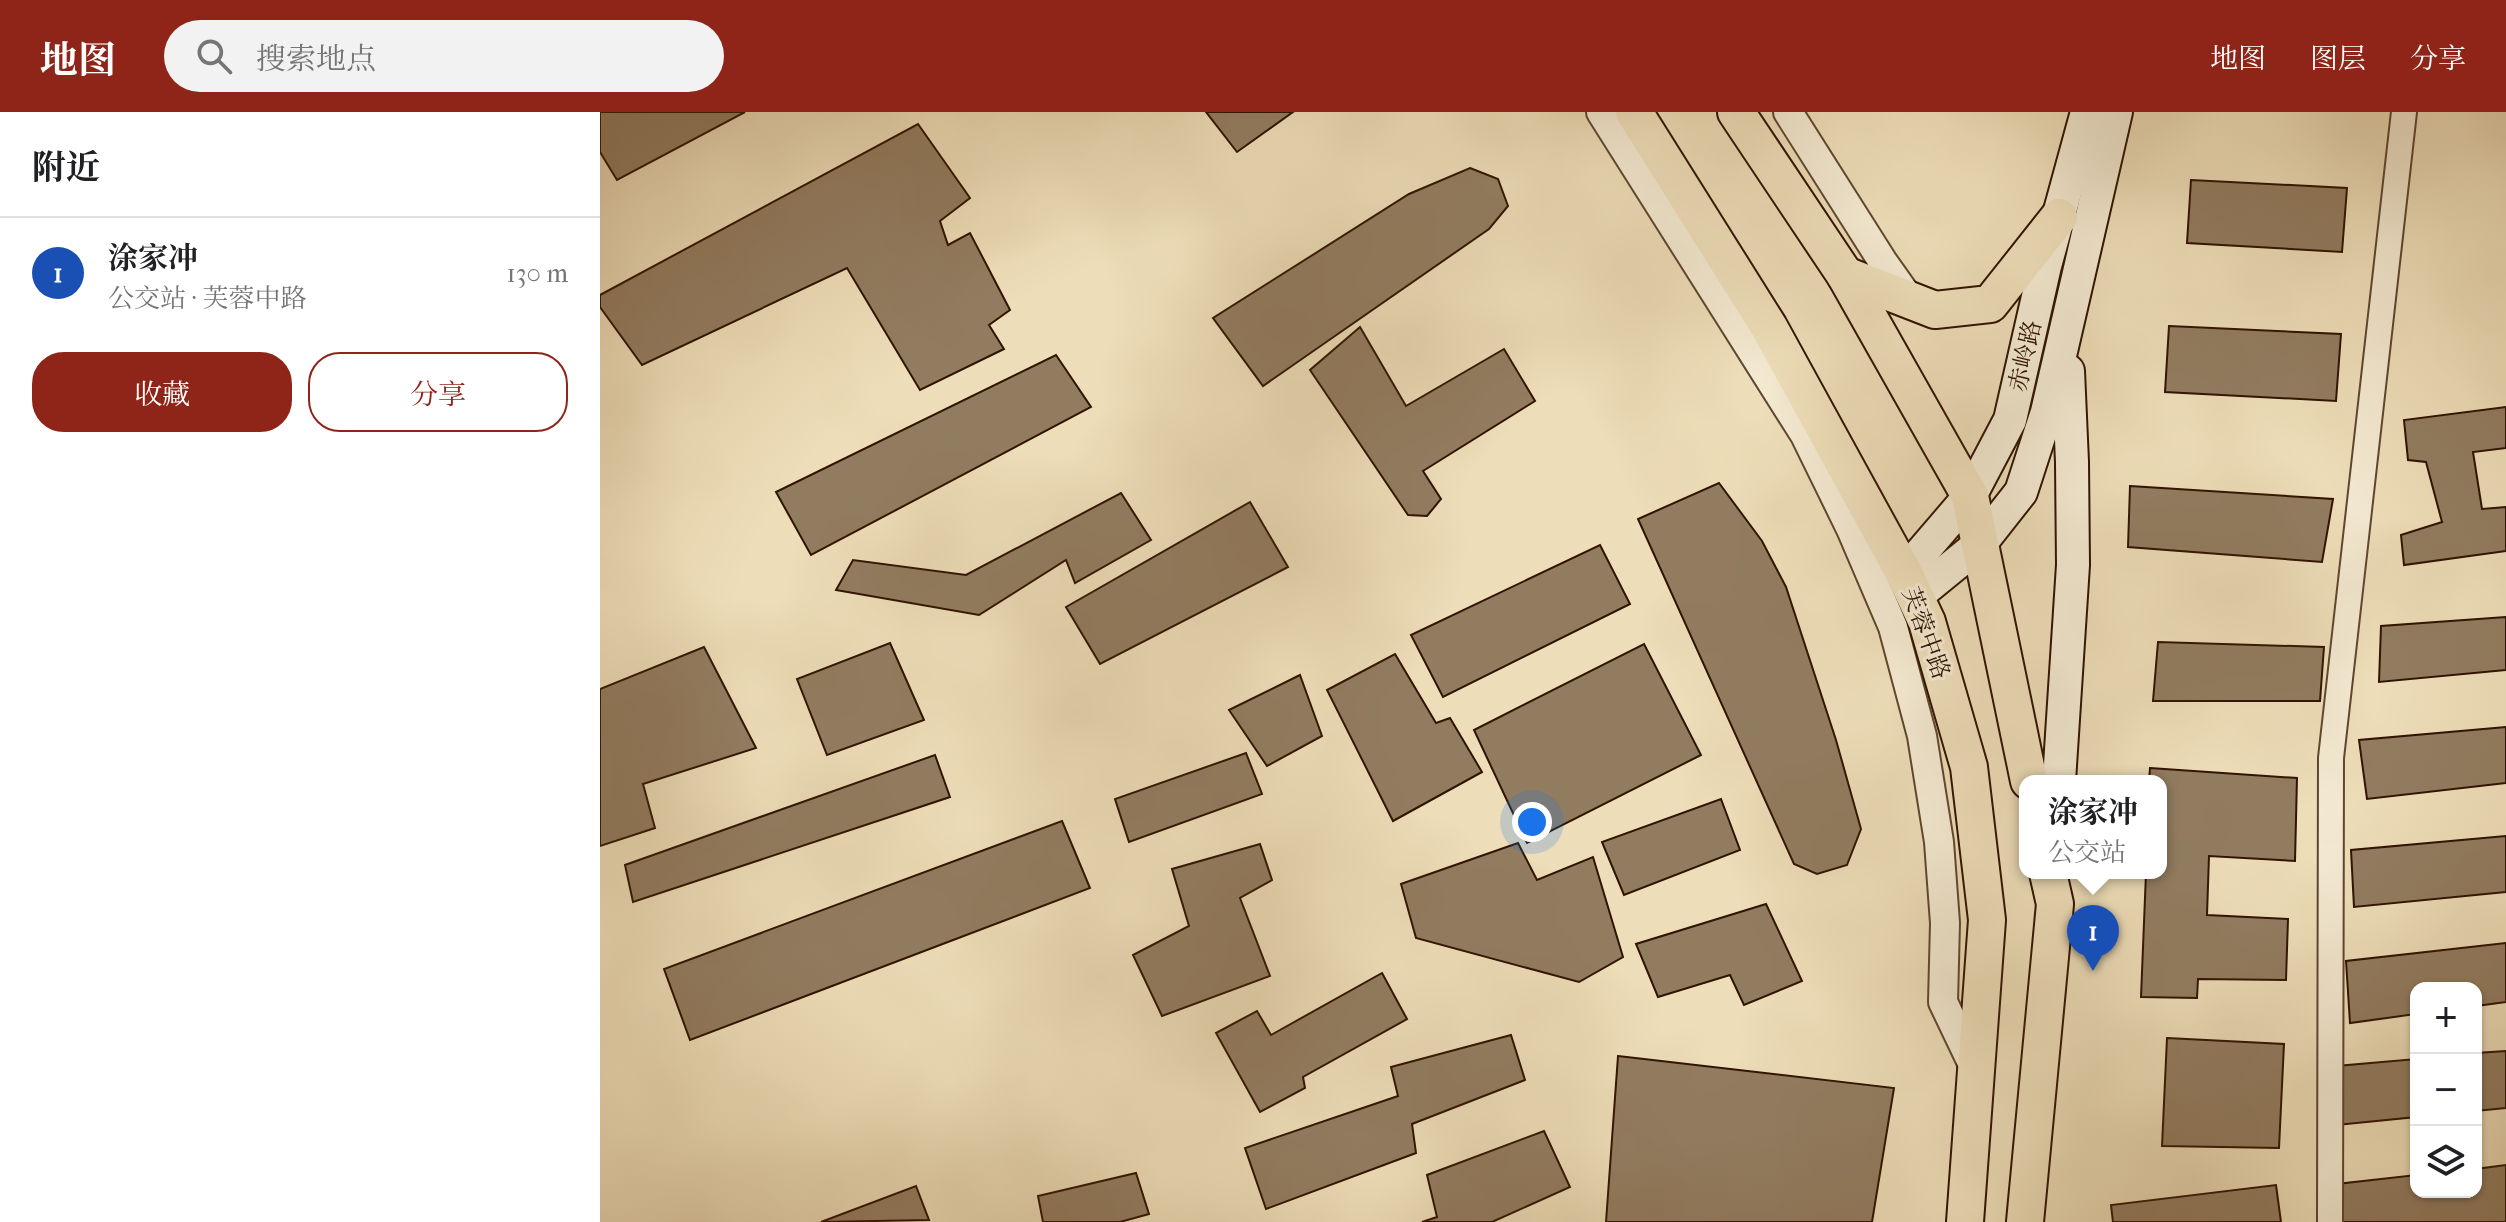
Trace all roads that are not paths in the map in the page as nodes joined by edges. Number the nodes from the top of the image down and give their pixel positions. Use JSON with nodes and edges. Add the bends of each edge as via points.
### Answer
{"nodes":[{"id":1,"x":1601,"y":112,"type":"edge"},
{"id":2,"x":1634,"y":112,"type":"edge"},
{"id":3,"x":1736,"y":112,"type":"edge"},
{"id":4,"x":1788,"y":112,"type":"edge"},
{"id":5,"x":2087,"y":112,"type":"edge"},
{"id":6,"x":2116,"y":112,"type":"edge"},
{"id":7,"x":2404,"y":112,"type":"edge"},
{"id":8,"x":2059,"y":217,"type":"junction"},
{"id":9,"x":1845,"y":275,"type":"junction"},
{"id":10,"x":1910,"y":300,"type":"junction"},
{"id":11,"x":2066,"y":328,"type":"junction"},
{"id":12,"x":1970,"y":496,"type":"junction"},
{"id":13,"x":1980,"y":544,"type":"junction"},
{"id":14,"x":1910,"y":585,"type":"junction"},
{"id":15,"x":2028,"y":775,"type":"edge"},
{"id":16,"x":2059,"y":775,"type":"edge"},
{"id":17,"x":2053,"y":883,"type":"edge"},
{"id":18,"x":1976,"y":1071,"type":"junction"},
{"id":19,"x":1965,"y":1222,"type":"edge"},
{"id":20,"x":2025,"y":1222,"type":"edge"},
{"id":21,"x":2330,"y":1222,"type":"edge"}],
"edges":[{"from":1,"to":18,"type":"street","via":[[1805,435],[1893,627],[1922,736],[1939,842],[1943,1002]]},
{"from":2,"to":14,"type":"main road","name":"芙蓉中路","via":[[1769,327]]},
{"from":3,"to":9,"type":"main road"},
{"from":4,"to":10,"type":"street"},
{"from":5,"to":8,"type":"main road","name":"赤岭路"},
{"from":6,"to":11,"type":"main road","name":"赤岭路"},
{"from":7,"to":21,"type":"street","via":[[2331,758]]},
{"from":8,"to":10,"type":"main road","via":[[1990,304],[1935,310]]},
{"from":8,"to":12,"type":"main road","name":"赤岭路","via":[[2010,420]]},
{"from":9,"to":10,"type":"main road"},
{"from":9,"to":12,"type":"main road"},
{"from":11,"to":13,"type":"main road","name":"赤岭路","via":[[2021,492]]},
{"from":11,"to":16,"type":"main road","name":"赤岭路","via":[[2073,565]]},
{"from":12,"to":13,"type":"main road"},
{"from":12,"to":14,"type":"main road","name":"赤岭路"},
{"from":13,"to":14,"type":"main road","name":"赤岭路"},
{"from":13,"to":15,"type":"main road"},
{"from":14,"to":18,"type":"main road","name":"芙蓉中路","via":[[1927,622],[1969,767],[1987,920]]},
{"from":17,"to":20,"type":"main road"},
{"from":18,"to":19,"type":"main road","name":"芙蓉中路"}]}
